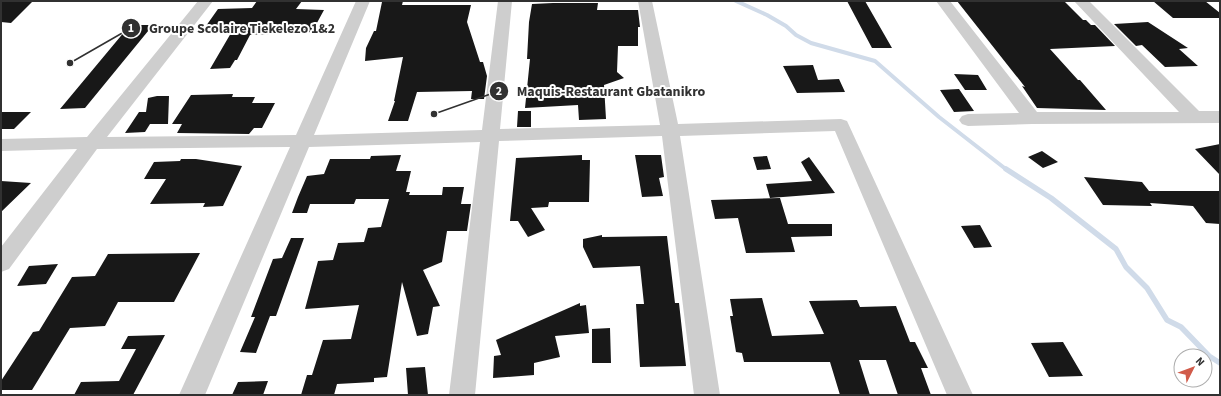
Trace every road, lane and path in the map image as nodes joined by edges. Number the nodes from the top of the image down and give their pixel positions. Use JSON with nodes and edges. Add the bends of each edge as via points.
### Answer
{"nodes":[{"id":1,"x":206,"y":1,"type":"edge"},
{"id":2,"x":363,"y":1,"type":"edge"},
{"id":3,"x":505,"y":1,"type":"edge"},
{"id":4,"x":646,"y":1,"type":"edge"},
{"id":5,"x":943,"y":1,"type":"edge"},
{"id":6,"x":1082,"y":1,"type":"edge"},
{"id":7,"x":1194,"y":117,"type":"junction"},
{"id":8,"x":1220,"y":117,"type":"edge"},
{"id":9,"x":1032,"y":118,"type":"junction"},
{"id":10,"x":968,"y":120,"type":"dead end"},
{"id":11,"x":670,"y":130,"type":"junction"},
{"id":12,"x":492,"y":134,"type":"junction"},
{"id":13,"x":303,"y":141,"type":"junction"},
{"id":14,"x":92,"y":142,"type":"junction"},
{"id":15,"x":1,"y":145,"type":"edge"},
{"id":16,"x":1,"y":263,"type":"edge"},
{"id":17,"x":192,"y":395,"type":"edge"},
{"id":18,"x":462,"y":395,"type":"edge"},
{"id":19,"x":707,"y":395,"type":"edge"},
{"id":20,"x":960,"y":395,"type":"edge"}],
"edges":[{"from":1,"to":14,"type":"street"},
{"from":2,"to":13,"type":"street"},
{"from":3,"to":12,"type":"street"},
{"from":4,"to":11,"type":"street"},
{"from":5,"to":9,"type":"street"},
{"from":6,"to":7,"type":"street"},
{"from":7,"to":8,"type":"street"},
{"from":7,"to":9,"type":"street"},
{"from":9,"to":10,"type":"street"},
{"from":11,"to":12,"type":"street"},
{"from":11,"to":19,"type":"street"},
{"from":11,"to":20,"type":"street","via":[[841,124]]},
{"from":12,"to":13,"type":"street"},
{"from":12,"to":18,"type":"street"},
{"from":13,"to":14,"type":"street"},
{"from":13,"to":17,"type":"street"},
{"from":14,"to":15,"type":"street"},
{"from":14,"to":16,"type":"street"}]}
